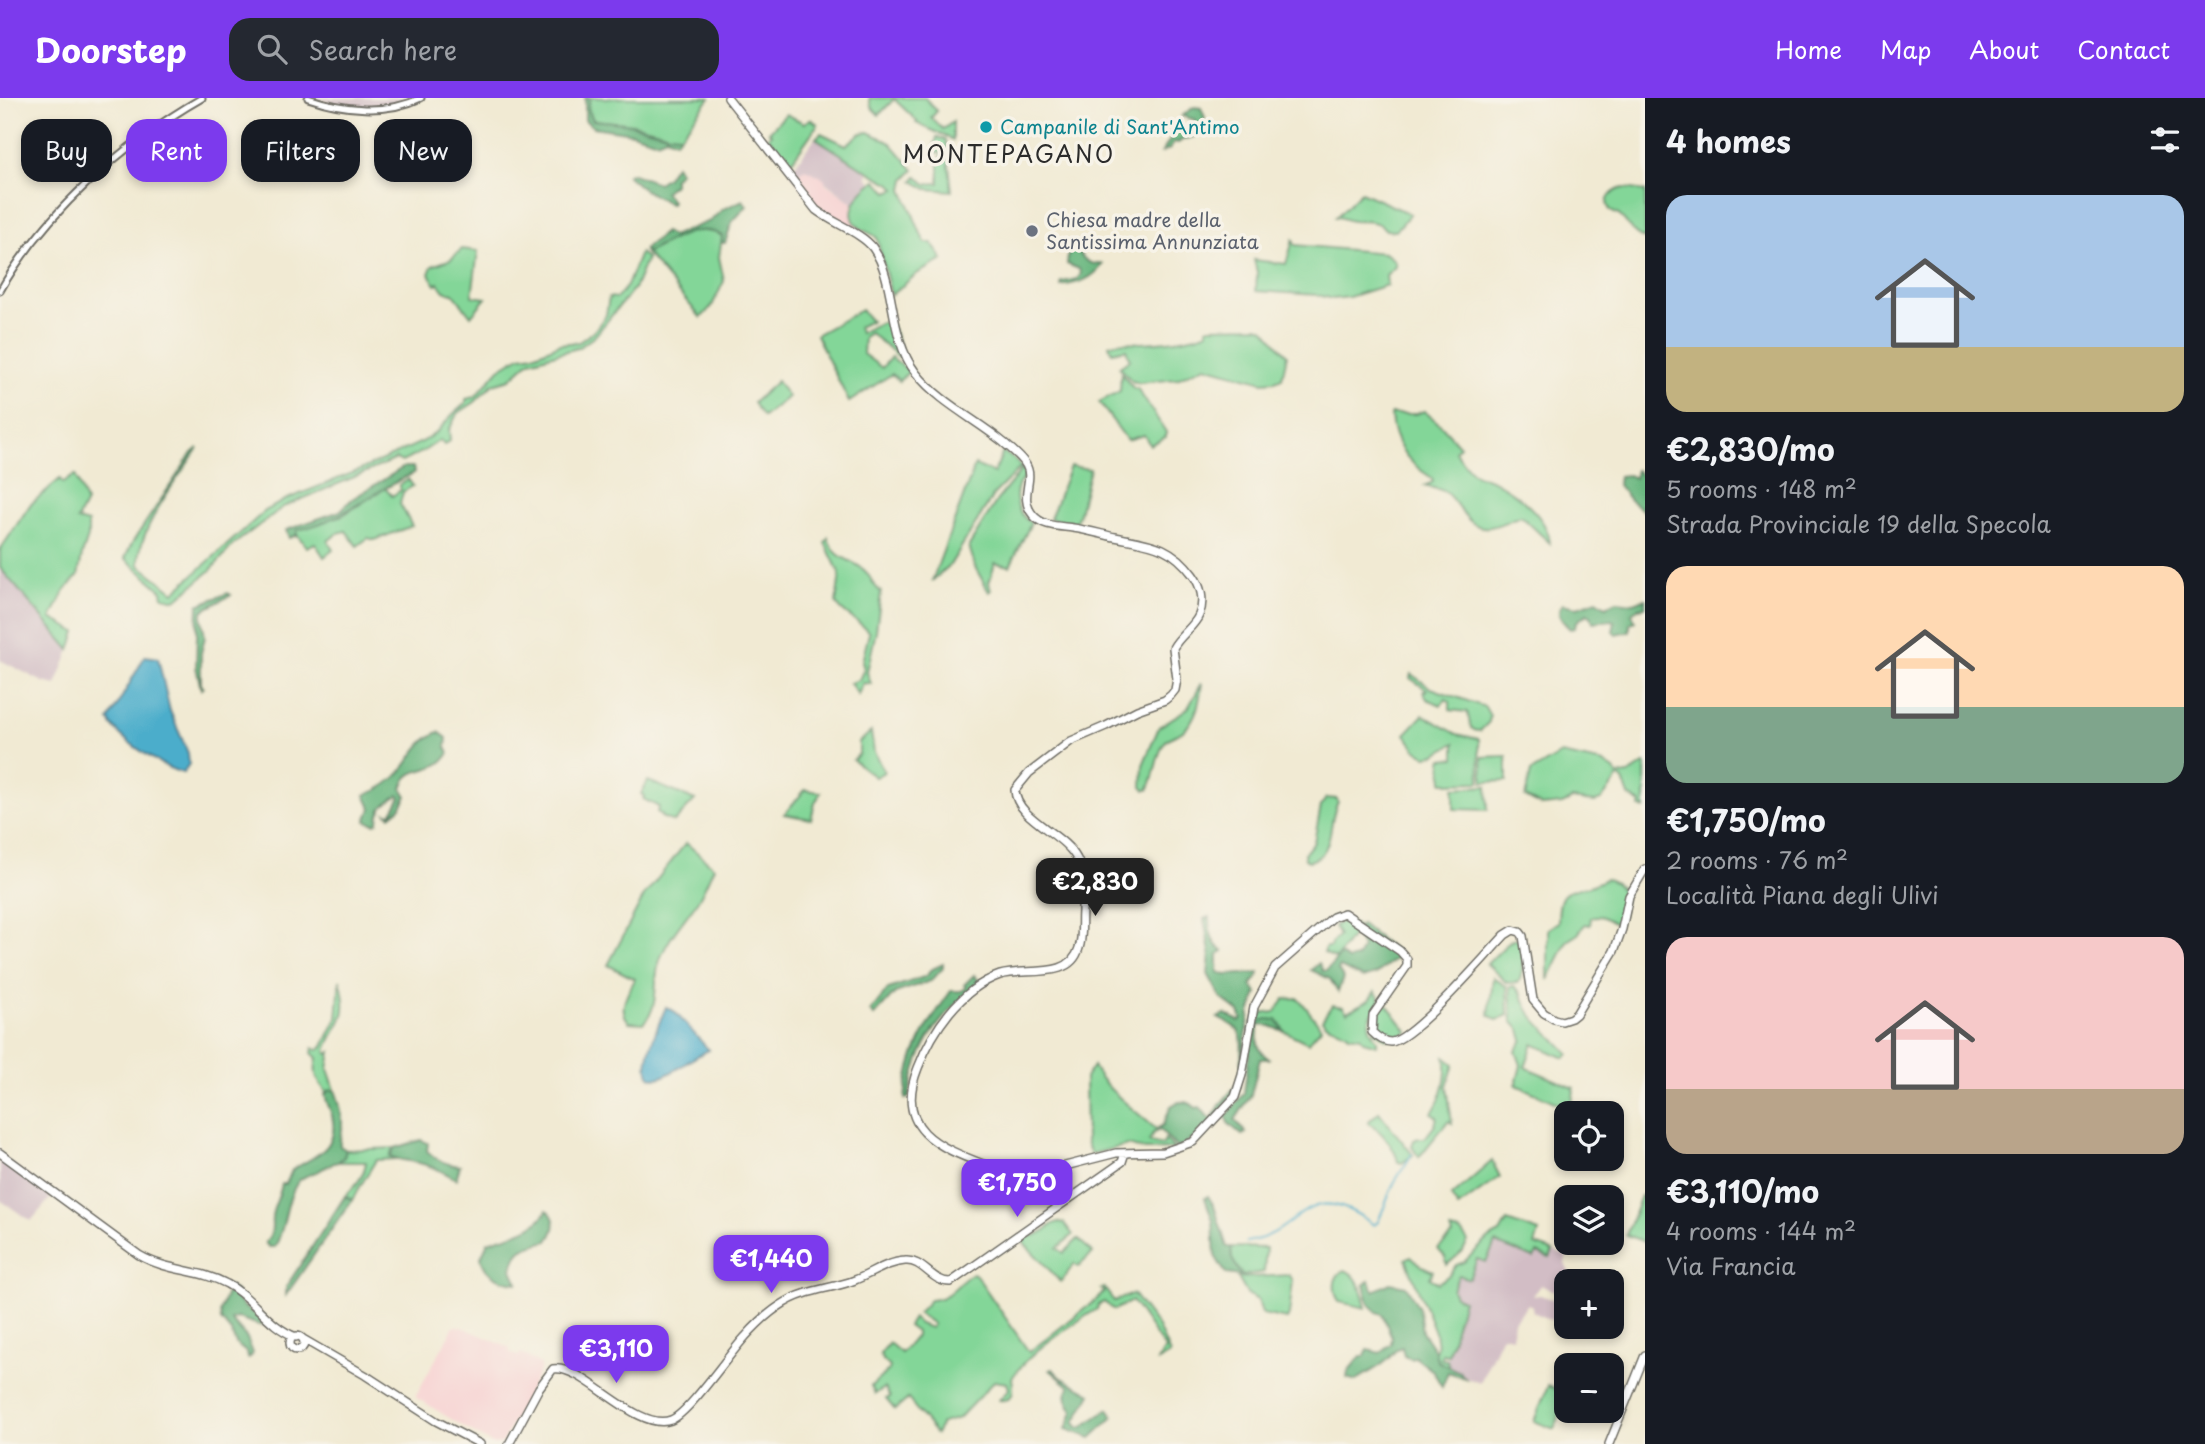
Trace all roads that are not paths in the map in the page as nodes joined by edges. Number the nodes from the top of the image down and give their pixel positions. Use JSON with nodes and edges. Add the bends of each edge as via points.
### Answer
{"nodes":[{"id":1,"x":202,"y":98,"type":"edge"},
{"id":2,"x":308,"y":98,"type":"edge"},
{"id":3,"x":421,"y":98,"type":"edge"},
{"id":4,"x":728,"y":98,"type":"edge"},
{"id":5,"x":0,"y":291,"type":"edge"},
{"id":6,"x":1645,"y":869,"type":"edge"},
{"id":7,"x":0,"y":1153,"type":"edge"},
{"id":8,"x":1125,"y":1153,"type":"junction"},
{"id":9,"x":1645,"y":1355,"type":"edge"},
{"id":10,"x":511,"y":1443,"type":"edge"},
{"id":11,"x":480,"y":1444,"type":"edge"},
{"id":12,"x":1609,"y":1444,"type":"edge"}],
"edges":[{"from":1,"to":5,"type":"street","via":[[100,172],[56,216]]},
{"from":2,"to":3,"type":"street","via":[[327,105],[368,108]]},
{"from":4,"to":8,"type":"main road","via":[[816,209],[875,251],[910,363],[932,388],[1024,462],[1029,473],[1026,501],[1034,515],[1043,523],[1157,545],[1179,560],[1197,581],[1203,598],[1199,614],[1173,648],[1175,690],[1165,700],[1071,741],[1016,790],[1029,815],[1070,849],[1080,865],[1081,941],[1076,956],[1059,969],[1001,975],[963,999],[928,1042],[911,1099],[917,1126],[927,1136],[1008,1174],[1030,1175]]},
{"from":6,"to":8,"type":"main road","via":[[1629,896],[1612,953],[1576,1014],[1562,1021],[1537,1006],[1530,992],[1523,936],[1515,930],[1404,1037],[1390,1042],[1377,1037],[1372,1031],[1373,1015],[1407,966],[1407,959],[1350,915],[1338,914],[1283,960],[1261,991],[1239,1088],[1212,1124],[1193,1142],[1175,1150]]},
{"from":7,"to":11,"type":"main road","via":[[139,1255],[164,1267],[227,1283],[296,1340]]},
{"from":8,"to":10,"type":"main road","via":[[1122,1162],[958,1279],[942,1282],[907,1260],[783,1303],[746,1336],[685,1410],[671,1420],[656,1421],[562,1368],[553,1370],[538,1388]]},
{"from":9,"to":12,"type":"main road"}]}
